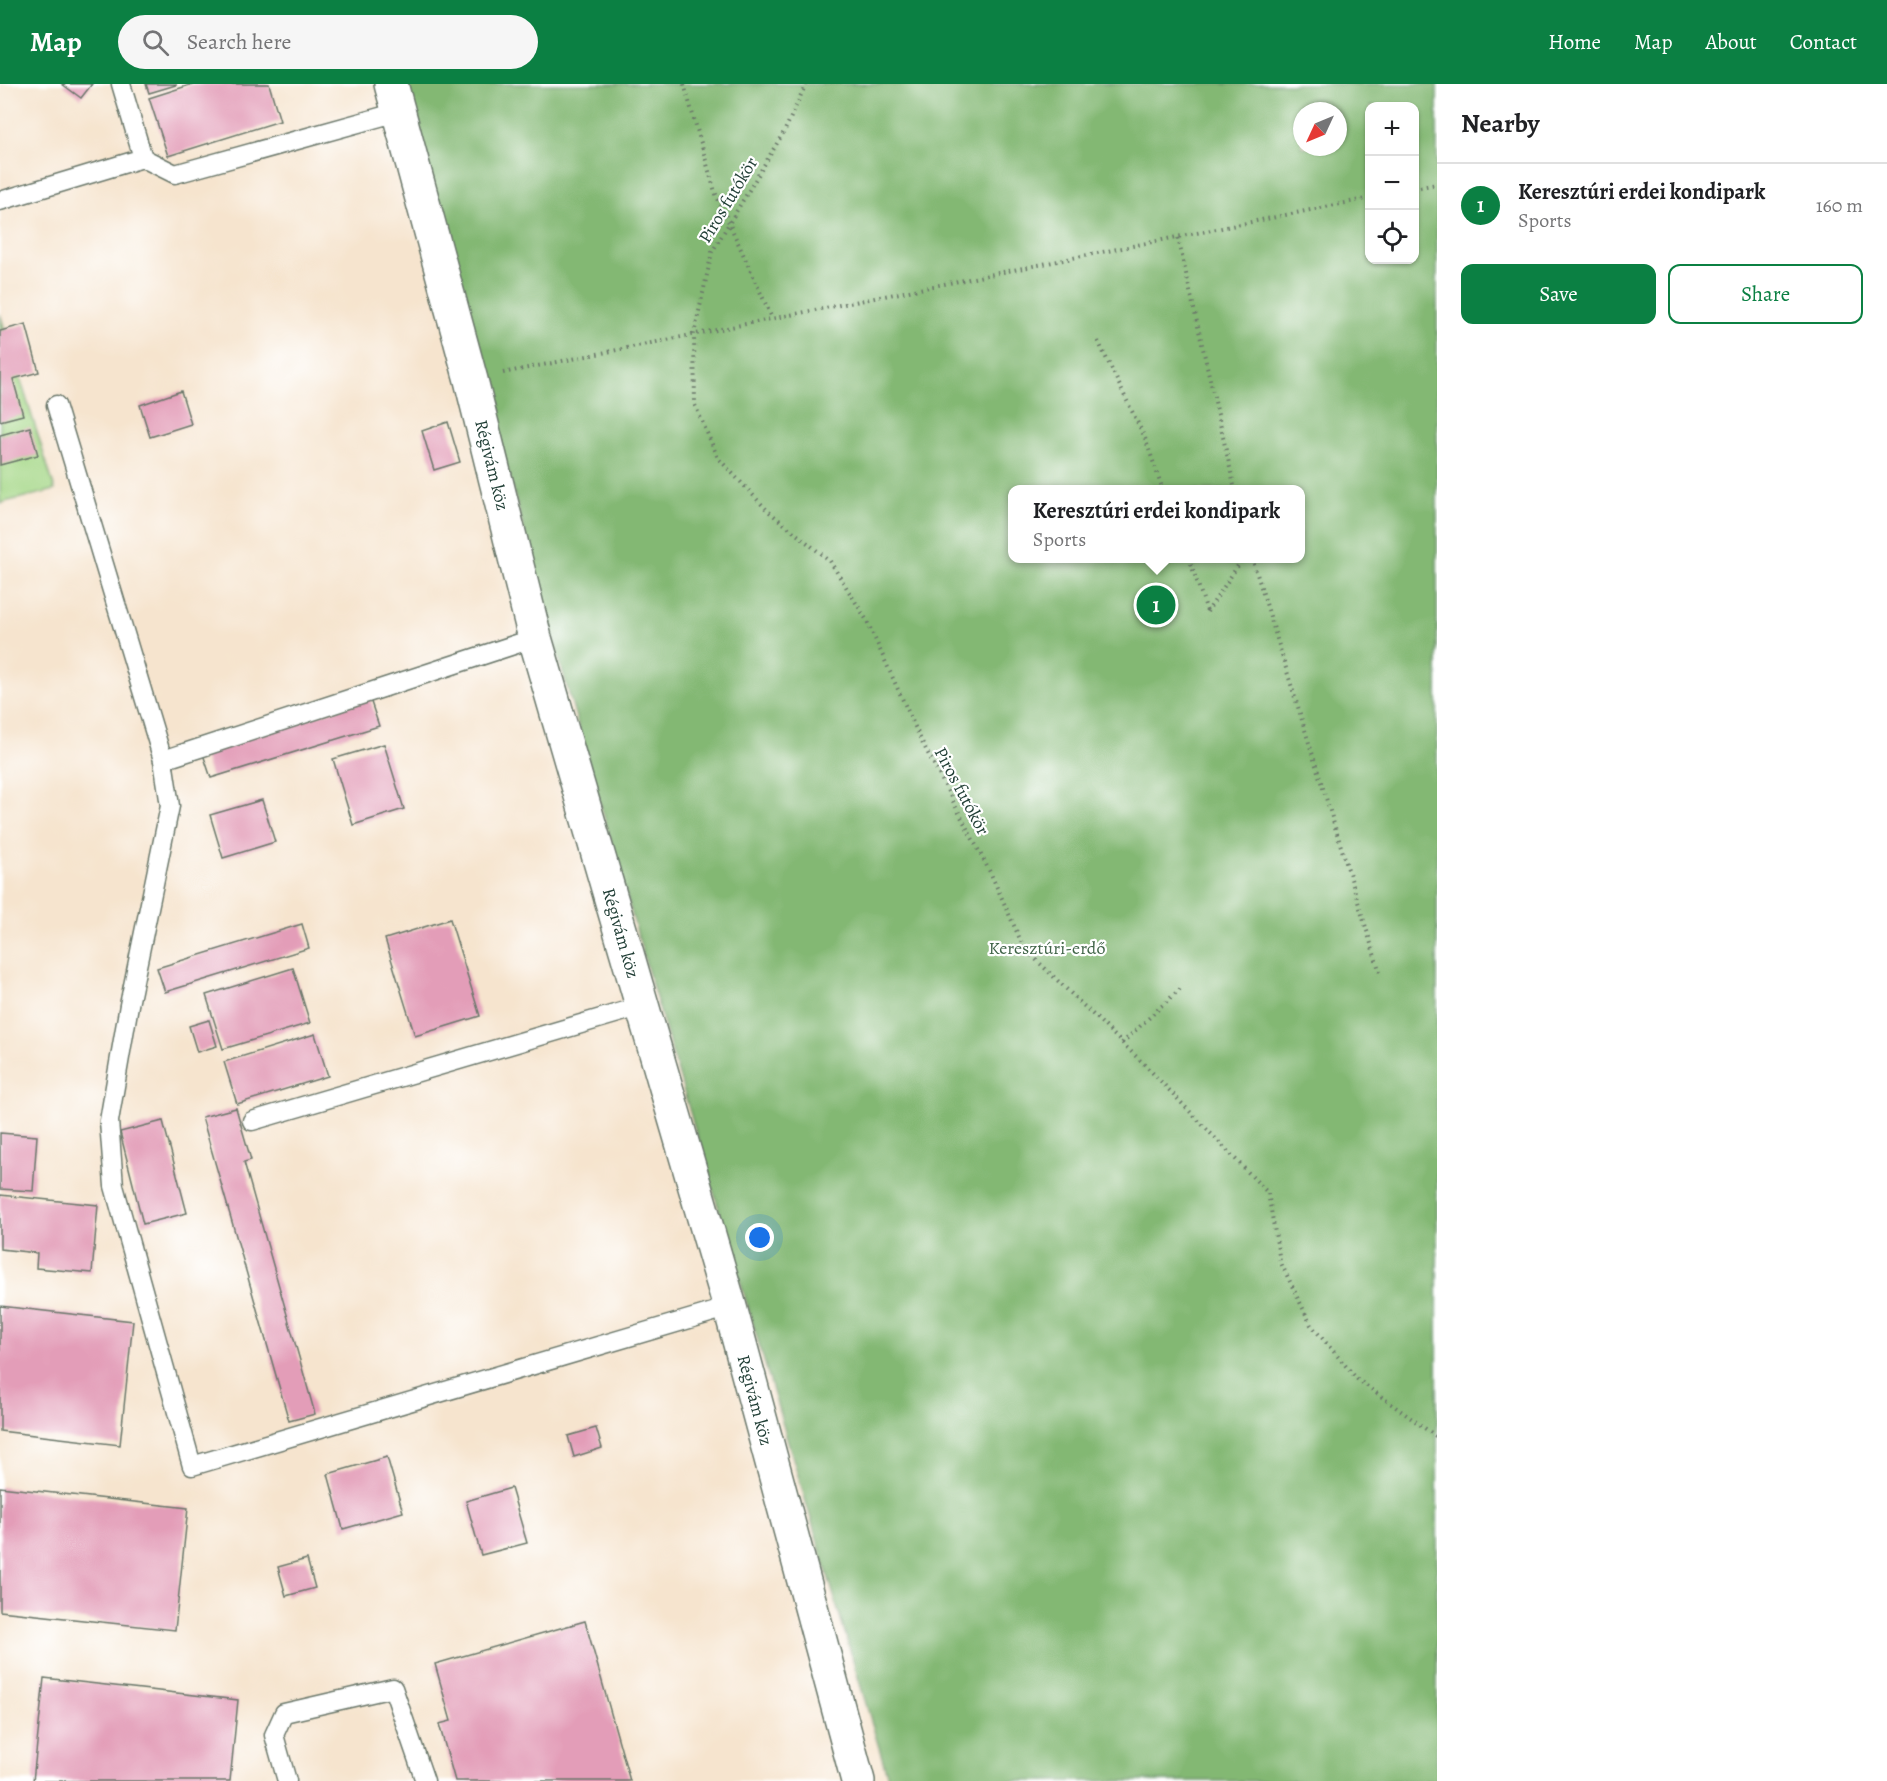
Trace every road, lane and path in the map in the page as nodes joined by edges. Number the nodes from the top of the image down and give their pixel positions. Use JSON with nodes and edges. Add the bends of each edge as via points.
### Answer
{"nodes":[{"id":1,"x":121,"y":84,"type":"edge"},
{"id":2,"x":684,"y":84,"type":"edge"},
{"id":3,"x":806,"y":84,"type":"edge"},
{"id":4,"x":394,"y":98,"type":"edge"},
{"id":5,"x":143,"y":158,"type":"junction"},
{"id":6,"x":1437,"y":184,"type":"edge"},
{"id":7,"x":1419,"y":187,"type":"edge"},
{"id":8,"x":1365,"y":199,"type":"edge"},
{"id":9,"x":0,"y":201,"type":"edge"},
{"id":10,"x":729,"y":222,"type":"junction"},
{"id":11,"x":1178,"y":238,"type":"junction"},
{"id":12,"x":771,"y":318,"type":"junction"},
{"id":13,"x":694,"y":334,"type":"junction"},
{"id":14,"x":1098,"y":341,"type":"dead end"},
{"id":15,"x":471,"y":380,"type":"junction"},
{"id":16,"x":56,"y":405,"type":"dead end"},
{"id":17,"x":1162,"y":485,"type":"edge"},
{"id":18,"x":1234,"y":485,"type":"edge"},
{"id":19,"x":1192,"y":563,"type":"edge"},
{"id":20,"x":1240,"y":563,"type":"edge"},
{"id":21,"x":1254,"y":563,"type":"edge"},
{"id":22,"x":535,"y":638,"type":"junction"},
{"id":23,"x":163,"y":760,"type":"junction"},
{"id":24,"x":1380,"y":973,"type":"dead end"},
{"id":25,"x":1180,"y":989,"type":"dead end"},
{"id":26,"x":642,"y":1006,"type":"junction"},
{"id":27,"x":1122,"y":1043,"type":"junction"},
{"id":28,"x":252,"y":1121,"type":"dead end"},
{"id":29,"x":730,"y":1307,"type":"junction"},
{"id":30,"x":1437,"y":1437,"type":"edge"},
{"id":31,"x":287,"y":1781,"type":"edge"},
{"id":32,"x":425,"y":1781,"type":"edge"},
{"id":33,"x":858,"y":1781,"type":"edge"}],
"edges":[{"from":1,"to":5,"type":"lane"},
{"from":2,"to":10,"type":"path","via":[[716,192]]},
{"from":3,"to":10,"type":"path","name":"Piros futókör","via":[[785,130]]},
{"from":4,"to":5,"type":"lane","via":[[175,174]]},
{"from":4,"to":15,"type":"street","name":"Régivám köz"},
{"from":5,"to":9,"type":"lane"},
{"from":6,"to":7,"type":"path"},
{"from":8,"to":11,"type":"path"},
{"from":10,"to":12,"type":"path"},
{"from":10,"to":13,"type":"path","name":"Piros futókör","via":[[712,252]]},
{"from":11,"to":12,"type":"path"},
{"from":11,"to":18,"type":"path"},
{"from":12,"to":13,"type":"path"},
{"from":13,"to":15,"type":"path"},
{"from":13,"to":27,"type":"path","name":"Piros futókör","via":[[695,405],[718,458],[768,511],[830,561],[866,619],[1024,948]]},
{"from":14,"to":17,"type":"path","via":[[1145,438]]},
{"from":15,"to":22,"type":"street","name":"Régivám köz"},
{"from":16,"to":23,"type":"lane"},
{"from":19,"to":20,"type":"path","via":[[1207,612]]},
{"from":21,"to":24,"type":"path"},
{"from":22,"to":23,"type":"lane"},
{"from":22,"to":26,"type":"street","name":"Régivám köz"},
{"from":23,"to":29,"type":"lane","via":[[170,806],[109,1121],[114,1186],[192,1466]]},
{"from":25,"to":27,"type":"path"},
{"from":26,"to":28,"type":"lane"},
{"from":26,"to":29,"type":"street","name":"Régivám köz"},
{"from":27,"to":30,"type":"path","name":"Piros futókör","via":[[1268,1193],[1280,1261],[1311,1325],[1357,1378]]},
{"from":29,"to":33,"type":"street","name":"Régivám köz"},
{"from":31,"to":32,"type":"lane","via":[[274,1735],[284,1713],[393,1688]]}]}
